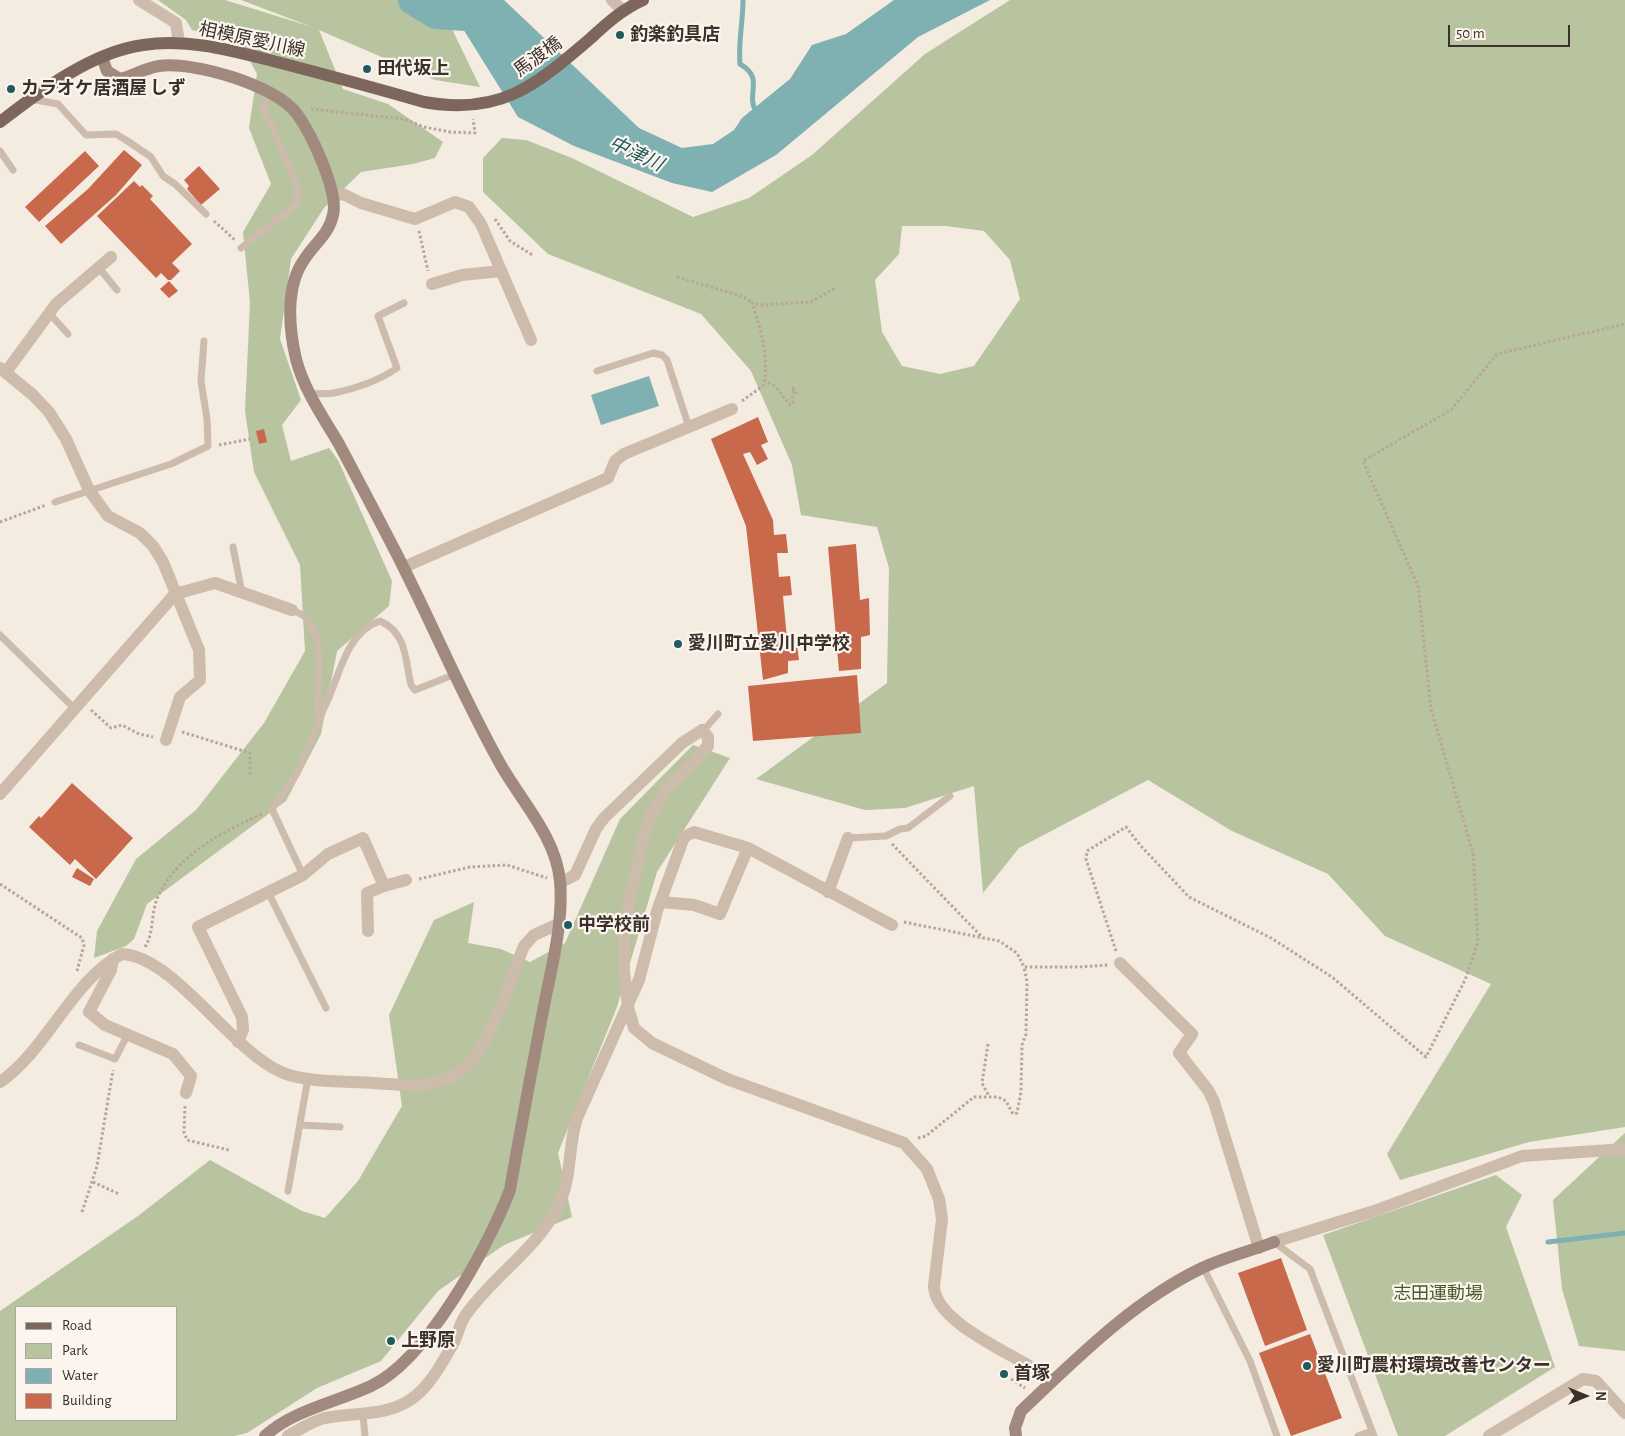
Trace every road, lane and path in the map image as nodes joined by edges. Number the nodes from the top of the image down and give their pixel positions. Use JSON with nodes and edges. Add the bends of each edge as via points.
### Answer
{"nodes":[{"id":1,"x":139,"y":0,"type":"edge"},
{"id":2,"x":612,"y":0,"type":"edge"},
{"id":3,"x":643,"y":0,"type":"edge"},
{"id":4,"x":623,"y":11,"type":"junction"},
{"id":5,"x":179,"y":43,"type":"junction"},
{"id":6,"x":102,"y":57,"type":"junction"},
{"id":7,"x":269,"y":92,"type":"junction"},
{"id":8,"x":30,"y":99,"type":"junction"},
{"id":9,"x":477,"y":105,"type":"junction"},
{"id":10,"x":296,"y":113,"type":"junction"},
{"id":11,"x":0,"y":122,"type":"edge"},
{"id":12,"x":0,"y":151,"type":"edge"},
{"id":13,"x":13,"y":170,"type":"dead end"},
{"id":14,"x":334,"y":196,"type":"junction"},
{"id":15,"x":206,"y":214,"type":"joint"},
{"id":16,"x":490,"y":214,"type":"dead end"},
{"id":17,"x":419,"y":232,"type":"dead end"},
{"id":18,"x":241,"y":248,"type":"joint"},
{"id":19,"x":534,"y":256,"type":"dead end"},
{"id":20,"x":111,"y":257,"type":"dead end"},
{"id":21,"x":98,"y":268,"type":"junction"},
{"id":22,"x":500,"y":271,"type":"junction"},
{"id":23,"x":677,"y":277,"type":"dead end"},
{"id":24,"x":432,"y":284,"type":"joint"},
{"id":25,"x":837,"y":287,"type":"dead end"},
{"id":26,"x":117,"y":290,"type":"dead end"},
{"id":27,"x":752,"y":303,"type":"junction"},
{"id":28,"x":404,"y":304,"type":"dead end"},
{"id":29,"x":49,"y":313,"type":"junction"},
{"id":30,"x":1625,"y":324,"type":"edge"},
{"id":31,"x":68,"y":334,"type":"dead end"},
{"id":32,"x":530,"y":340,"type":"dead end"},
{"id":33,"x":204,"y":341,"type":"dead end"},
{"id":34,"x":3,"y":370,"type":"edge"},
{"id":35,"x":597,"y":371,"type":"dead end"},
{"id":36,"x":764,"y":380,"type":"junction"},
{"id":37,"x":797,"y":394,"type":"dead end"},
{"id":38,"x":311,"y":395,"type":"junction"},
{"id":39,"x":732,"y":409,"type":"joint"},
{"id":40,"x":689,"y":428,"type":"junction"},
{"id":41,"x":250,"y":439,"type":"dead end"},
{"id":42,"x":208,"y":446,"type":"junction"},
{"id":43,"x":89,"y":490,"type":"junction"},
{"id":44,"x":55,"y":502,"type":"joint"},
{"id":45,"x":0,"y":522,"type":"edge"},
{"id":46,"x":233,"y":547,"type":"dead end"},
{"id":47,"x":404,"y":567,"type":"junction"},
{"id":48,"x":242,"y":593,"type":"junction"},
{"id":49,"x":175,"y":594,"type":"junction"},
{"id":50,"x":292,"y":610,"type":"joint"},
{"id":51,"x":0,"y":635,"type":"edge"},
{"id":52,"x":453,"y":675,"type":"junction"},
{"id":53,"x":78,"y":705,"type":"junction"},
{"id":54,"x":718,"y":714,"type":"dead end"},
{"id":55,"x":318,"y":718,"type":"junction"},
{"id":56,"x":703,"y":731,"type":"junction"},
{"id":57,"x":168,"y":734,"type":"junction"},
{"id":58,"x":250,"y":776,"type":"dead end"},
{"id":59,"x":0,"y":794,"type":"edge"},
{"id":60,"x":950,"y":796,"type":"dead end"},
{"id":61,"x":272,"y":809,"type":"junction"},
{"id":62,"x":886,"y":836,"type":"junction"},
{"id":63,"x":848,"y":838,"type":"joint"},
{"id":64,"x":748,"y":848,"type":"junction"},
{"id":65,"x":302,"y":876,"type":"junction"},
{"id":66,"x":406,"y":880,"type":"joint"},
{"id":67,"x":560,"y":883,"type":"junction"},
{"id":68,"x":0,"y":884,"type":"edge"},
{"id":69,"x":384,"y":886,"type":"junction"},
{"id":70,"x":268,"y":892,"type":"junction"},
{"id":71,"x":828,"y":892,"type":"junction"},
{"id":72,"x":661,"y":902,"type":"junction"},
{"id":73,"x":558,"y":924,"type":"junction"},
{"id":74,"x":892,"y":925,"type":"joint"},
{"id":75,"x":368,"y":931,"type":"dead end"},
{"id":76,"x":149,"y":940,"type":"dead end"},
{"id":77,"x":985,"y":940,"type":"junction"},
{"id":78,"x":113,"y":959,"type":"junction"},
{"id":79,"x":1120,"y":963,"type":"junction"},
{"id":80,"x":1024,"y":967,"type":"junction"},
{"id":81,"x":77,"y":972,"type":"dead end"},
{"id":82,"x":326,"y":1008,"type":"dead end"},
{"id":83,"x":628,"y":1008,"type":"junction"},
{"id":84,"x":128,"y":1034,"type":"junction"},
{"id":85,"x":238,"y":1042,"type":"junction"},
{"id":86,"x":988,"y":1044,"type":"dead end"},
{"id":87,"x":79,"y":1045,"type":"dead end"},
{"id":88,"x":115,"y":1059,"type":"junction"},
{"id":89,"x":308,"y":1078,"type":"junction"},
{"id":90,"x":0,"y":1082,"type":"edge"},
{"id":91,"x":186,"y":1092,"type":"joint"},
{"id":92,"x":990,"y":1096,"type":"junction"},
{"id":93,"x":300,"y":1125,"type":"junction"},
{"id":94,"x":340,"y":1127,"type":"dead end"},
{"id":95,"x":904,"y":1143,"type":"junction"},
{"id":96,"x":1625,"y":1149,"type":"edge"},
{"id":97,"x":229,"y":1150,"type":"dead end"},
{"id":98,"x":92,"y":1182,"type":"junction"},
{"id":99,"x":288,"y":1191,"type":"dead end"},
{"id":100,"x":119,"y":1194,"type":"dead end"},
{"id":101,"x":82,"y":1212,"type":"dead end"},
{"id":102,"x":1274,"y":1242,"type":"junction"},
{"id":103,"x":1259,"y":1248,"type":"junction"},
{"id":104,"x":1203,"y":1267,"type":"junction"},
{"id":105,"x":1052,"y":1381,"type":"junction"},
{"id":106,"x":1625,"y":1413,"type":"edge"},
{"id":107,"x":363,"y":1415,"type":"junction"},
{"id":108,"x":1373,"y":1434,"type":"edge"},
{"id":109,"x":265,"y":1436,"type":"edge"},
{"id":110,"x":288,"y":1436,"type":"edge"},
{"id":111,"x":365,"y":1436,"type":"edge"},
{"id":112,"x":1016,"y":1436,"type":"edge"},
{"id":113,"x":1277,"y":1436,"type":"edge"},
{"id":114,"x":1358,"y":1436,"type":"edge"},
{"id":115,"x":1490,"y":1436,"type":"edge"}],
"edges":[{"from":1,"to":5,"type":"street","via":[[176,23]]},
{"from":2,"to":4,"type":"street"},
{"from":3,"to":4,"type":"main road"},
{"from":4,"to":9,"type":"main road","name":"馬渡橋","via":[[540,80],[514,95]]},
{"from":5,"to":6,"type":"main road","name":"相模原愛川線","via":[[142,45]]},
{"from":5,"to":9,"type":"main road","name":"相模原愛川線","via":[[227,50],[424,102]]},
{"from":6,"to":7,"type":"street","via":[[107,71],[120,79],[155,66],[175,66],[208,71]]},
{"from":6,"to":8,"type":"main road","name":"相模原愛川線"},
{"from":7,"to":10,"type":"street"},
{"from":7,"to":18,"type":"lane","via":[[263,108],[264,117],[271,124],[299,196],[296,205]]},
{"from":8,"to":11,"type":"main road","name":"相模原愛川線"},
{"from":8,"to":15,"type":"lane","via":[[58,104],[86,135],[116,134],[129,142],[151,157],[162,176]]},
{"from":9,"to":10,"type":"path","via":[[475,133],[424,127],[404,119],[303,109]]},
{"from":10,"to":14,"type":"street"},
{"from":12,"to":13,"type":"lane"},
{"from":14,"to":22,"type":"street","via":[[343,194],[360,204],[415,219],[455,202],[469,207],[481,224]]},
{"from":14,"to":38,"type":"street","via":[[334,213],[329,226],[301,263],[293,289],[292,338],[301,375]]},
{"from":15,"to":18,"type":"path"},
{"from":16,"to":19,"type":"path","via":[[510,241]]},
{"from":17,"to":24,"type":"path"},
{"from":20,"to":21,"type":"street"},
{"from":21,"to":26,"type":"lane"},
{"from":21,"to":29,"type":"street"},
{"from":22,"to":24,"type":"street","via":[[462,275]]},
{"from":22,"to":32,"type":"street"},
{"from":23,"to":27,"type":"path"},
{"from":25,"to":27,"type":"path","via":[[811,302]]},
{"from":27,"to":36,"type":"path","via":[[763,336]]},
{"from":28,"to":38,"type":"lane","via":[[376,315],[397,368],[354,388]]},
{"from":29,"to":31,"type":"lane"},
{"from":29,"to":34,"type":"street"},
{"from":30,"to":79,"type":"path","via":[[1497,354],[1451,410],[1364,461],[1418,586],[1431,709],[1473,853],[1478,942],[1465,980],[1426,1057],[1332,977],[1271,938],[1189,897],[1126,827],[1087,851],[1086,859]]},
{"from":33,"to":42,"type":"lane","via":[[201,381],[208,419]]},
{"from":34,"to":43,"type":"street","via":[[49,412],[66,439]]},
{"from":35,"to":40,"type":"lane","via":[[653,353],[662,355],[667,360]]},
{"from":36,"to":37,"type":"path","via":[[776,387],[790,405],[792,388]]},
{"from":36,"to":39,"type":"path","via":[[764,385]]},
{"from":38,"to":47,"type":"street"},
{"from":39,"to":40,"type":"street"},
{"from":40,"to":47,"type":"street","via":[[624,454],[616,461],[608,478]]},
{"from":41,"to":42,"type":"path"},
{"from":42,"to":43,"type":"lane","via":[[171,464]]},
{"from":43,"to":44,"type":"lane"},
{"from":43,"to":49,"type":"street","via":[[108,516],[140,534],[153,546]]},
{"from":44,"to":45,"type":"path"},
{"from":46,"to":48,"type":"lane"},
{"from":47,"to":52,"type":"street"},
{"from":48,"to":49,"type":"street","via":[[215,583]]},
{"from":48,"to":50,"type":"street"},
{"from":49,"to":53,"type":"street"},
{"from":49,"to":57,"type":"street","via":[[199,650],[200,680],[180,697]]},
{"from":50,"to":55,"type":"lane","via":[[306,617],[316,635],[319,653]]},
{"from":51,"to":53,"type":"lane"},
{"from":52,"to":55,"type":"lane","via":[[415,690],[411,685],[400,635],[392,626],[380,621],[370,624],[348,652]]},
{"from":52,"to":67,"type":"street","via":[[502,767],[552,847]]},
{"from":53,"to":57,"type":"path","via":[[111,728],[122,725],[138,734]]},
{"from":53,"to":59,"type":"street"},
{"from":54,"to":56,"type":"lane"},
{"from":55,"to":61,"type":"lane","via":[[297,772]]},
{"from":56,"to":67,"type":"street","via":[[694,733],[682,743],[611,810],[596,829],[575,876]]},
{"from":56,"to":83,"type":"street","via":[[708,736],[708,746],[664,792],[646,828],[624,925]]},
{"from":57,"to":58,"type":"path","via":[[250,753]]},
{"from":60,"to":62,"type":"lane","via":[[908,828]]},
{"from":61,"to":65,"type":"lane"},
{"from":61,"to":76,"type":"path","via":[[220,832],[168,880],[154,910]]},
{"from":62,"to":63,"type":"lane"},
{"from":62,"to":77,"type":"path"},
{"from":63,"to":71,"type":"street"},
{"from":64,"to":71,"type":"street"},
{"from":64,"to":72,"type":"street","via":[[720,914],[694,905]]},
{"from":64,"to":72,"type":"street","via":[[694,832],[684,837]]},
{"from":65,"to":69,"type":"street","via":[[328,854],[363,838]]},
{"from":65,"to":70,"type":"street"},
{"from":66,"to":67,"type":"path","via":[[470,867],[507,865]]},
{"from":66,"to":69,"type":"street"},
{"from":67,"to":73,"type":"street"},
{"from":68,"to":81,"type":"path","via":[[82,938],[84,945]]},
{"from":69,"to":75,"type":"street","via":[[367,893]]},
{"from":70,"to":82,"type":"lane"},
{"from":70,"to":85,"type":"street","via":[[198,927],[242,1017],[243,1030]]},
{"from":71,"to":74,"type":"street"},
{"from":72,"to":83,"type":"street"},
{"from":73,"to":89,"type":"street","via":[[534,935],[524,946],[483,1044],[473,1059],[458,1072],[437,1082],[420,1084]]},
{"from":73,"to":109,"type":"street","via":[[510,1190],[497,1223],[444,1312],[400,1368],[371,1386],[307,1411]]},
{"from":74,"to":77,"type":"path","via":[[898,920]]},
{"from":77,"to":80,"type":"path","via":[[999,941],[1017,953]]},
{"from":78,"to":84,"type":"street","via":[[111,970],[89,1012],[105,1025]]},
{"from":78,"to":85,"type":"street","via":[[122,954],[143,959],[184,988]]},
{"from":78,"to":90,"type":"street","via":[[99,970],[17,1068]]},
{"from":79,"to":80,"type":"path"},
{"from":79,"to":103,"type":"street","via":[[1192,1034],[1179,1053],[1214,1102]]},
{"from":80,"to":92,"type":"path","via":[[1026,1034],[1022,1045],[1017,1114],[1013,1114],[1006,1101]]},
{"from":83,"to":95,"type":"street","via":[[634,1028],[652,1043],[727,1079]]},
{"from":83,"to":107,"type":"street","via":[[577,1118],[572,1134],[569,1175],[547,1225],[532,1246],[466,1314],[454,1342],[423,1390],[399,1406]]},
{"from":84,"to":88,"type":"lane"},
{"from":84,"to":91,"type":"street","via":[[173,1054],[191,1076]]},
{"from":85,"to":89,"type":"street","via":[[280,1072]]},
{"from":86,"to":92,"type":"path","via":[[982,1083]]},
{"from":87,"to":88,"type":"lane"},
{"from":88,"to":98,"type":"path"},
{"from":89,"to":93,"type":"lane"},
{"from":91,"to":97,"type":"path","via":[[184,1132],[187,1140]]},
{"from":92,"to":95,"type":"path","via":[[974,1096],[926,1136]]},
{"from":93,"to":94,"type":"lane"},
{"from":93,"to":99,"type":"lane"},
{"from":95,"to":105,"type":"street","via":[[927,1169],[939,1199],[942,1219],[934,1286],[938,1303],[972,1333],[1040,1370]]},
{"from":96,"to":102,"type":"street","via":[[1522,1156],[1374,1211]]},
{"from":98,"to":100,"type":"path"},
{"from":98,"to":101,"type":"path"},
{"from":102,"to":103,"type":"street"},
{"from":102,"to":108,"type":"lane","via":[[1310,1269]]},
{"from":103,"to":104,"type":"street"},
{"from":104,"to":105,"type":"street","via":[[1134,1310]]},
{"from":104,"to":113,"type":"lane","via":[[1250,1361]]},
{"from":105,"to":112,"type":"street","via":[[1021,1411],[1015,1428]]},
{"from":106,"to":115,"type":"street","via":[[1596,1381],[1583,1379]]},
{"from":107,"to":110,"type":"street","via":[[326,1418]]},
{"from":107,"to":111,"type":"lane"},
{"from":108,"to":114,"type":"lane"}]}
